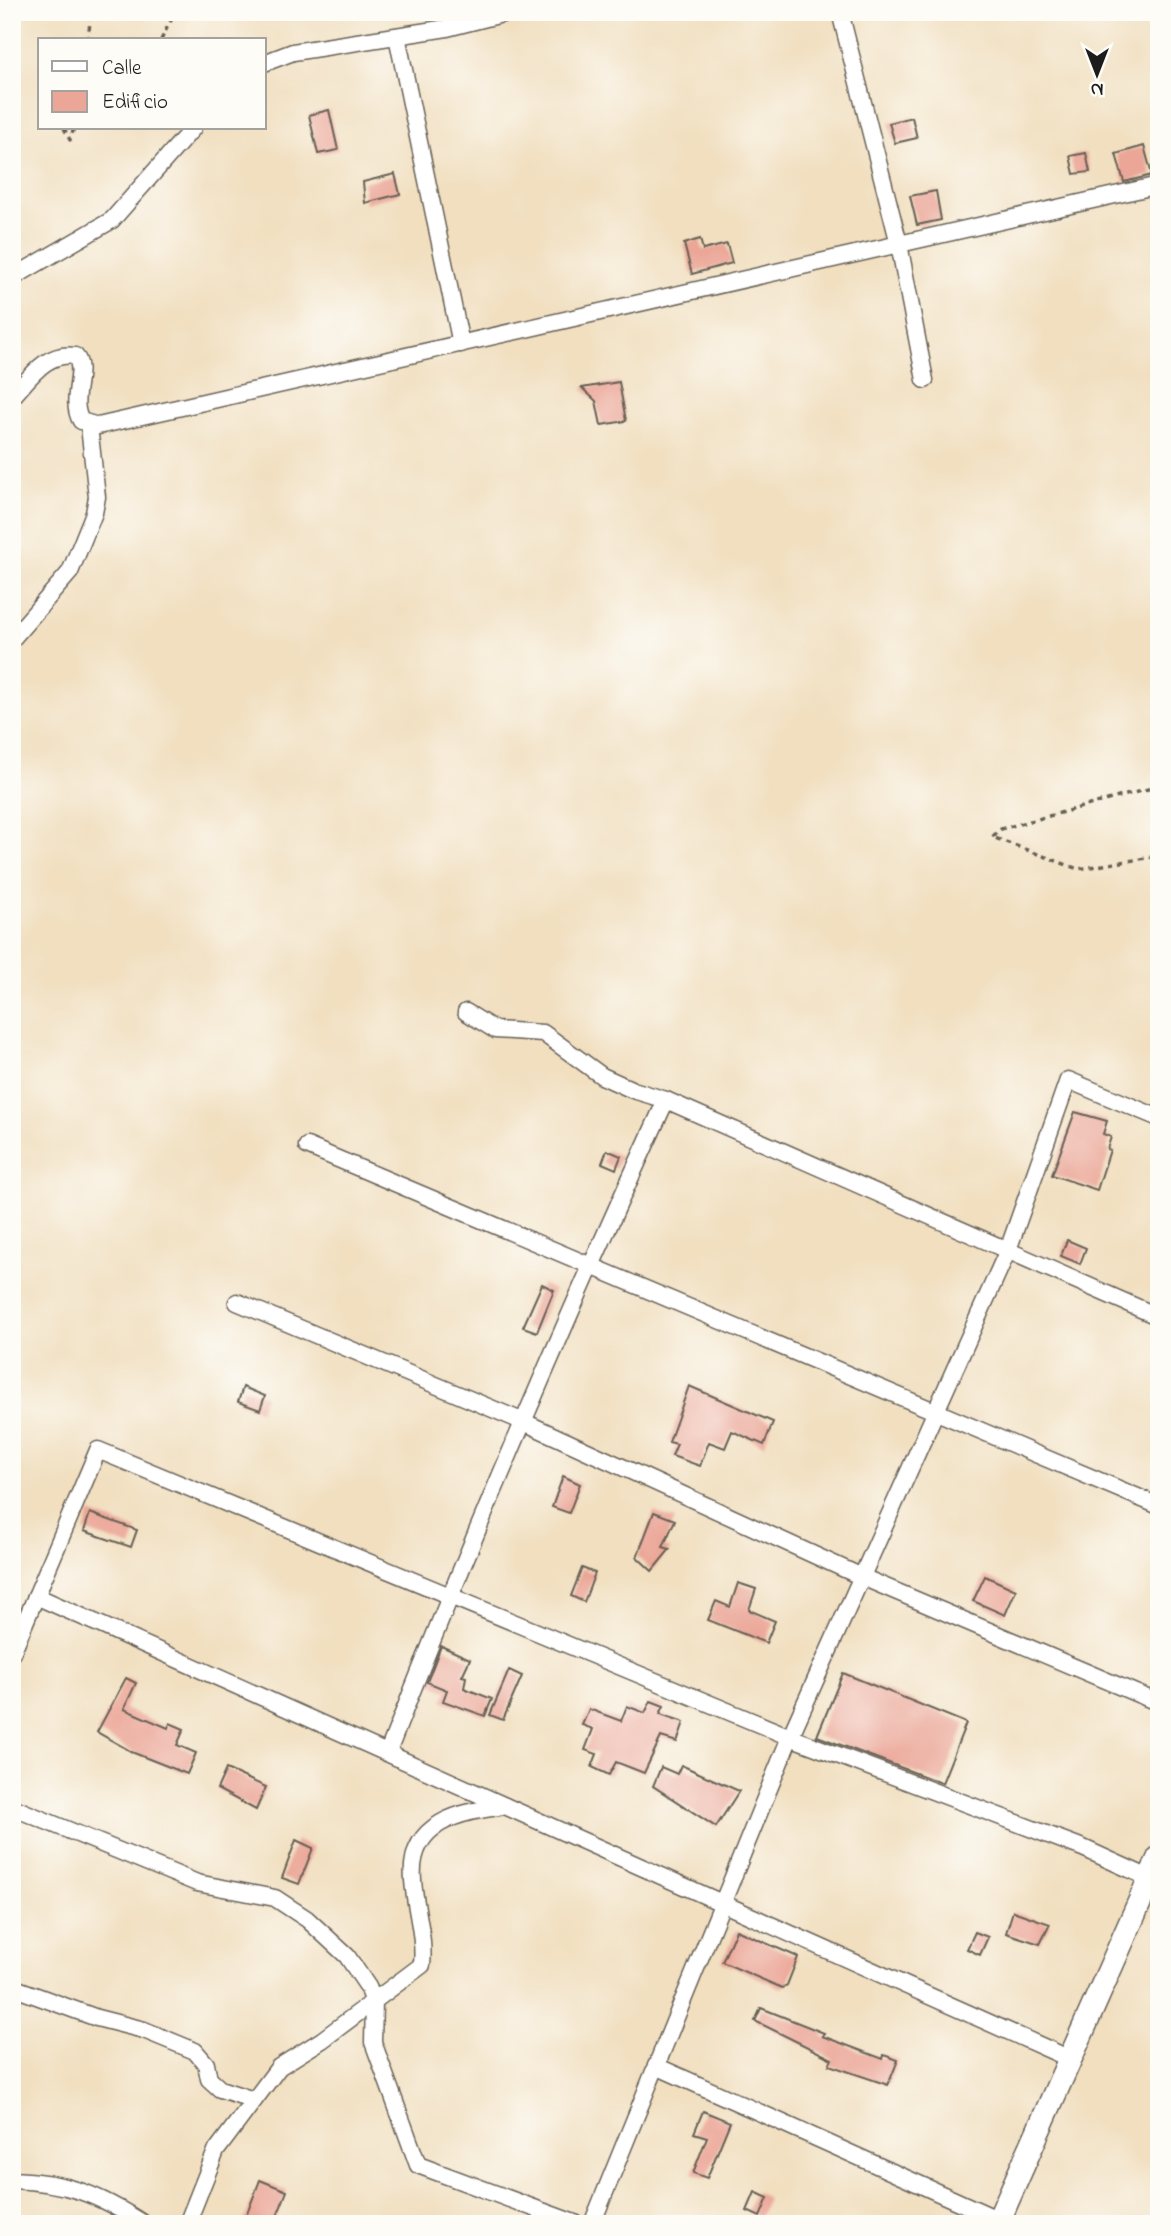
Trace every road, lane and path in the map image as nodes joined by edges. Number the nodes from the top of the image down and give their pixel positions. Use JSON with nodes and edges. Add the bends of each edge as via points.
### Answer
{"nodes":[{"id":1,"x":91,"y":12,"type":"edge"},
{"id":2,"x":175,"y":12,"type":"edge"},
{"id":3,"x":510,"y":12,"type":"edge"},
{"id":4,"x":841,"y":12,"type":"edge"},
{"id":5,"x":397,"y":36,"type":"junction"},
{"id":6,"x":88,"y":38,"type":"edge"},
{"id":7,"x":162,"y":38,"type":"edge"},
{"id":8,"x":266,"y":62,"type":"edge"},
{"id":9,"x":65,"y":130,"type":"edge"},
{"id":10,"x":73,"y":130,"type":"edge"},
{"id":11,"x":191,"y":130,"type":"edge"},
{"id":12,"x":1159,"y":185,"type":"edge"},
{"id":13,"x":899,"y":244,"type":"junction"},
{"id":14,"x":12,"y":278,"type":"edge"},
{"id":15,"x":461,"y":344,"type":"junction"},
{"id":16,"x":925,"y":380,"type":"dead end"},
{"id":17,"x":12,"y":397,"type":"edge"},
{"id":18,"x":89,"y":426,"type":"junction"},
{"id":19,"x":12,"y":639,"type":"edge"},
{"id":20,"x":1159,"y":786,"type":"edge"},
{"id":21,"x":1159,"y":856,"type":"edge"},
{"id":22,"x":467,"y":1012,"type":"dead end"},
{"id":23,"x":666,"y":1100,"type":"junction"},
{"id":24,"x":1159,"y":1118,"type":"edge"},
{"id":25,"x":307,"y":1146,"type":"dead end"},
{"id":26,"x":1008,"y":1250,"type":"junction"},
{"id":27,"x":590,"y":1265,"type":"junction"},
{"id":28,"x":237,"y":1302,"type":"dead end"},
{"id":29,"x":1159,"y":1317,"type":"edge"},
{"id":30,"x":937,"y":1410,"type":"junction"},
{"id":31,"x":524,"y":1422,"type":"junction"},
{"id":32,"x":1159,"y":1506,"type":"edge"},
{"id":33,"x":862,"y":1577,"type":"junction"},
{"id":34,"x":450,"y":1595,"type":"junction"},
{"id":35,"x":37,"y":1596,"type":"junction"},
{"id":36,"x":20,"y":1614,"type":"edge"},
{"id":37,"x":12,"y":1653,"type":"edge"},
{"id":38,"x":1159,"y":1703,"type":"edge"},
{"id":39,"x":790,"y":1737,"type":"junction"},
{"id":40,"x":388,"y":1752,"type":"junction"},
{"id":41,"x":505,"y":1806,"type":"junction"},
{"id":42,"x":12,"y":1807,"type":"edge"},
{"id":43,"x":1154,"y":1868,"type":"edge"},
{"id":44,"x":723,"y":1904,"type":"junction"},
{"id":45,"x":12,"y":1987,"type":"edge"},
{"id":46,"x":374,"y":2002,"type":"junction"},
{"id":47,"x":1068,"y":2058,"type":"junction"},
{"id":48,"x":656,"y":2066,"type":"junction"},
{"id":49,"x":254,"y":2100,"type":"junction"},
{"id":50,"x":12,"y":2180,"type":"edge"},
{"id":51,"x":998,"y":2222,"type":"edge"},
{"id":52,"x":144,"y":2224,"type":"edge"},
{"id":53,"x":187,"y":2224,"type":"edge"},
{"id":54,"x":577,"y":2224,"type":"edge"},
{"id":55,"x":592,"y":2224,"type":"edge"}],
"edges":[{"from":1,"to":6,"type":"path"},
{"from":2,"to":7,"type":"path"},
{"from":3,"to":5,"type":"street"},
{"from":4,"to":13,"type":"street"},
{"from":5,"to":8,"type":"street","via":[[293,52]]},
{"from":5,"to":15,"type":"street"},
{"from":9,"to":10,"type":"path","via":[[70,140]]},
{"from":11,"to":14,"type":"street","via":[[112,220]]},
{"from":12,"to":13,"type":"street"},
{"from":13,"to":15,"type":"street"},
{"from":13,"to":16,"type":"street"},
{"from":15,"to":18,"type":"street"},
{"from":17,"to":18,"type":"street","via":[[50,358],[75,356],[80,365],[75,406]]},
{"from":18,"to":19,"type":"street","via":[[97,498],[94,513],[70,572]]},
{"from":20,"to":21,"type":"path","via":[[1001,829],[992,837],[1078,869]]},
{"from":22,"to":23,"type":"street","via":[[495,1030],[543,1033],[602,1076]]},
{"from":23,"to":26,"type":"street"},
{"from":23,"to":27,"type":"street"},
{"from":24,"to":26,"type":"street","via":[[1068,1080]]},
{"from":25,"to":27,"type":"street"},
{"from":26,"to":29,"type":"street"},
{"from":26,"to":30,"type":"street"},
{"from":27,"to":30,"type":"street"},
{"from":27,"to":31,"type":"street"},
{"from":28,"to":31,"type":"street"},
{"from":30,"to":32,"type":"street"},
{"from":30,"to":33,"type":"street"},
{"from":31,"to":33,"type":"street"},
{"from":31,"to":34,"type":"street"},
{"from":33,"to":38,"type":"street"},
{"from":33,"to":39,"type":"street"},
{"from":34,"to":35,"type":"street","via":[[98,1450]]},
{"from":34,"to":39,"type":"street"},
{"from":34,"to":40,"type":"street"},
{"from":35,"to":36,"type":"street"},
{"from":35,"to":40,"type":"street"},
{"from":36,"to":37,"type":"street"},
{"from":39,"to":43,"type":"street","via":[[1083,1848]]},
{"from":39,"to":44,"type":"street"},
{"from":40,"to":41,"type":"street"},
{"from":41,"to":44,"type":"street"},
{"from":41,"to":46,"type":"street","via":[[465,1811],[439,1822],[422,1839],[412,1877],[424,1947],[422,1965]]},
{"from":42,"to":46,"type":"street","via":[[197,1883],[275,1898],[307,1919],[347,1956]]},
{"from":43,"to":47,"type":"street"},
{"from":44,"to":47,"type":"street"},
{"from":44,"to":48,"type":"street"},
{"from":45,"to":49,"type":"street","via":[[195,2051],[206,2064],[209,2079],[220,2089]]},
{"from":46,"to":49,"type":"street","via":[[279,2067]]},
{"from":46,"to":54,"type":"street","via":[[373,2042],[418,2165]]},
{"from":47,"to":51,"type":"street"},
{"from":48,"to":51,"type":"street"},
{"from":48,"to":55,"type":"street"},
{"from":49,"to":53,"type":"street","via":[[216,2151]]},
{"from":50,"to":52,"type":"street","via":[[44,2181],[103,2197]]}]}
